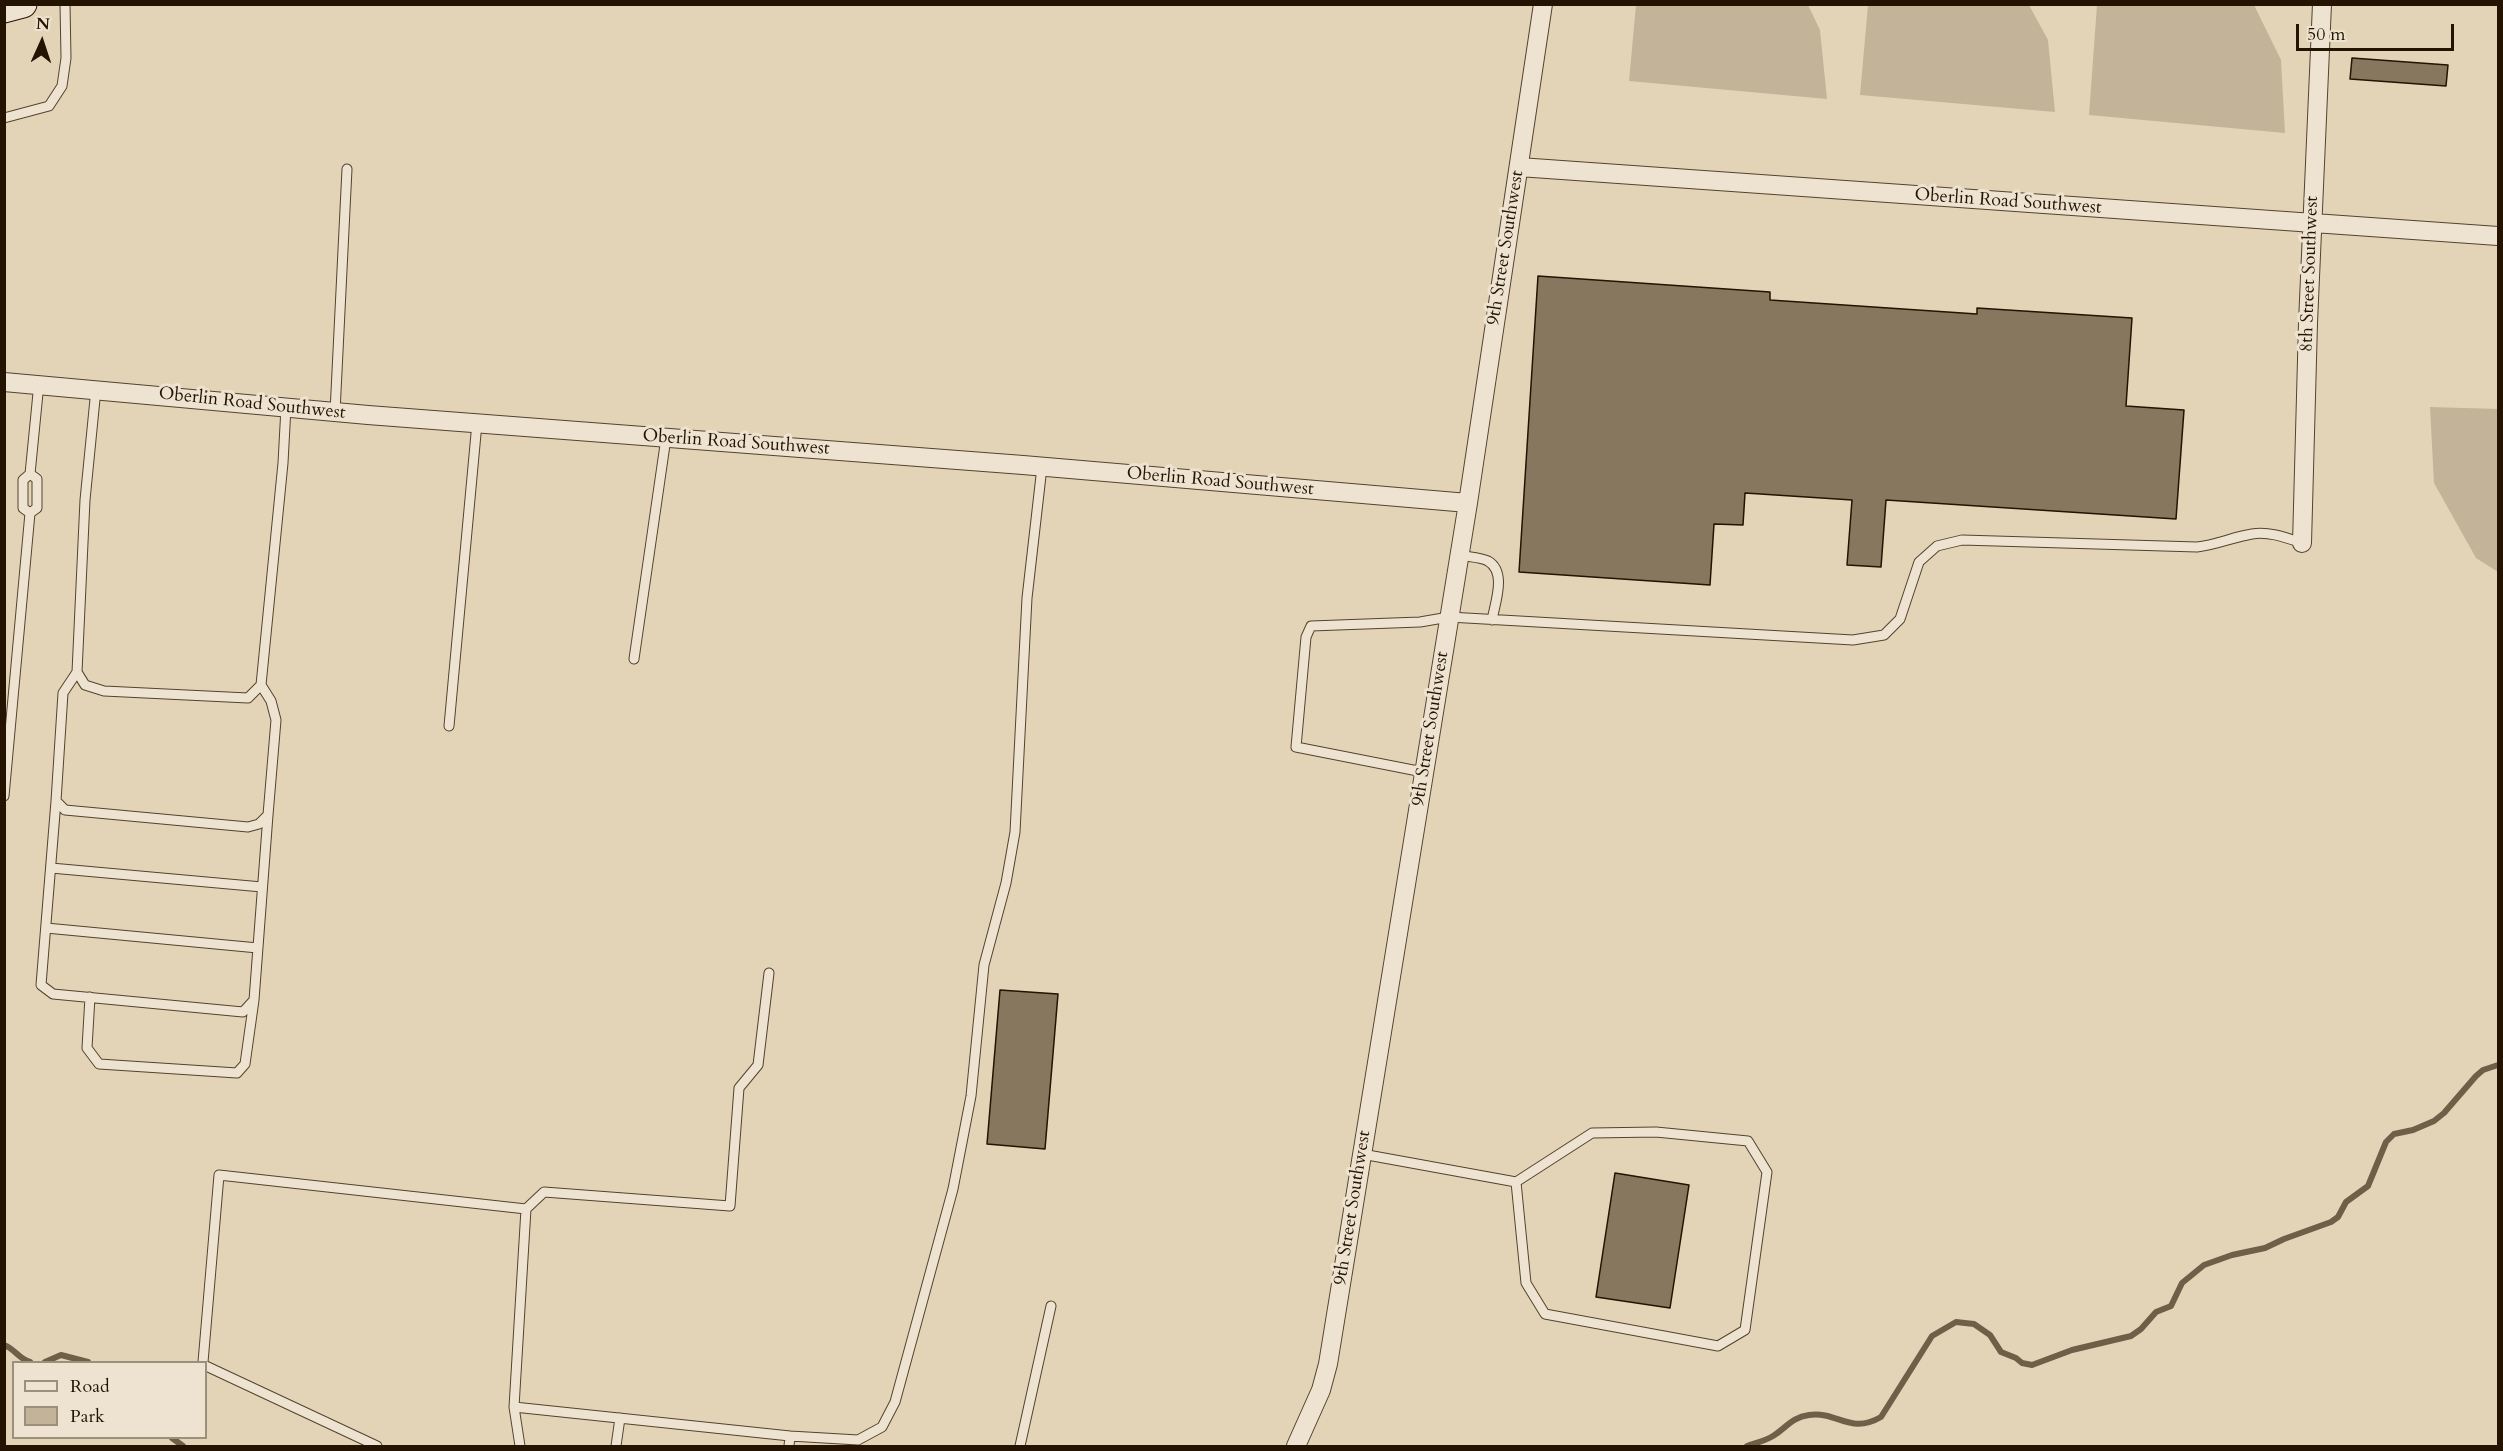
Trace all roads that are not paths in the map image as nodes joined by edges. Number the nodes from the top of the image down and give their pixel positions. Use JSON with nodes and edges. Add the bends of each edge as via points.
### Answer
{"nodes":[{"id":1,"x":23,"y":4,"type":"edge"},
{"id":2,"x":65,"y":4,"type":"edge"},
{"id":3,"x":1543,"y":4,"type":"edge"},
{"id":4,"x":2322,"y":4,"type":"edge"},
{"id":5,"x":4,"y":9,"type":"edge"},
{"id":6,"x":4,"y":118,"type":"edge"},
{"id":7,"x":1519,"y":167,"type":"junction"},
{"id":8,"x":347,"y":169,"type":"dead end"},
{"id":9,"x":2312,"y":223,"type":"junction"},
{"id":10,"x":2499,"y":236,"type":"edge"},
{"id":11,"x":4,"y":382,"type":"edge"},
{"id":12,"x":39,"y":383,"type":"junction"},
{"id":13,"x":96,"y":389,"type":"junction"},
{"id":14,"x":286,"y":407,"type":"junction"},
{"id":15,"x":335,"y":412,"type":"junction"},
{"id":16,"x":477,"y":423,"type":"junction"},
{"id":17,"x":666,"y":438,"type":"junction"},
{"id":18,"x":1042,"y":467,"type":"junction"},
{"id":19,"x":30,"y":474,"type":"junction"},
{"id":20,"x":1468,"y":503,"type":"junction"},
{"id":21,"x":30,"y":513,"type":"junction"},
{"id":22,"x":2302,"y":543,"type":"joint"},
{"id":23,"x":1459,"y":555,"type":"junction"},
{"id":24,"x":1449,"y":617,"type":"junction"},
{"id":25,"x":1492,"y":620,"type":"junction"},
{"id":26,"x":634,"y":659,"type":"dead end"},
{"id":27,"x":77,"y":672,"type":"junction"},
{"id":28,"x":261,"y":685,"type":"junction"},
{"id":29,"x":449,"y":726,"type":"dead end"},
{"id":30,"x":1423,"y":772,"type":"junction"},
{"id":31,"x":4,"y":796,"type":"edge"},
{"id":32,"x":56,"y":801,"type":"junction"},
{"id":33,"x":268,"y":815,"type":"junction"},
{"id":34,"x":51,"y":867,"type":"junction"},
{"id":35,"x":262,"y":887,"type":"junction"},
{"id":36,"x":46,"y":928,"type":"junction"},
{"id":37,"x":258,"y":948,"type":"junction"},
{"id":38,"x":769,"y":973,"type":"dead end"},
{"id":39,"x":90,"y":998,"type":"junction"},
{"id":40,"x":254,"y":1000,"type":"junction"},
{"id":41,"x":1362,"y":1154,"type":"junction"},
{"id":42,"x":1516,"y":1182,"type":"junction"},
{"id":43,"x":526,"y":1209,"type":"junction"},
{"id":44,"x":1051,"y":1306,"type":"dead end"},
{"id":45,"x":204,"y":1361,"type":"edge"},
{"id":46,"x":207,"y":1365,"type":"edge"},
{"id":47,"x":514,"y":1407,"type":"junction"},
{"id":48,"x":620,"y":1418,"type":"junction"},
{"id":49,"x":790,"y":1436,"type":"junction"},
{"id":50,"x":377,"y":1446,"type":"edge"},
{"id":51,"x":520,"y":1446,"type":"edge"},
{"id":52,"x":616,"y":1446,"type":"edge"},
{"id":53,"x":789,"y":1446,"type":"edge"},
{"id":54,"x":1020,"y":1446,"type":"edge"},
{"id":55,"x":1296,"y":1446,"type":"edge"}],
"edges":[{"from":1,"to":5,"type":"main road"},
{"from":2,"to":6,"type":"lane","via":[[62,86],[49,106]]},
{"from":3,"to":7,"type":"street","name":"9th Street Southwest"},
{"from":4,"to":9,"type":"street","name":"8th Street Southwest"},
{"from":7,"to":9,"type":"street","name":"Oberlin Road Southwest"},
{"from":7,"to":20,"type":"street","name":"9th Street Southwest"},
{"from":8,"to":15,"type":"lane"},
{"from":9,"to":10,"type":"street","name":"Oberlin Road Southwest"},
{"from":9,"to":22,"type":"street","name":"8th Street Southwest"},
{"from":11,"to":12,"type":"street","name":"Oberlin Road Southwest"},
{"from":12,"to":13,"type":"street","name":"Oberlin Road Southwest"},
{"from":12,"to":19,"type":"lane"},
{"from":13,"to":14,"type":"street","name":"Oberlin Road Southwest"},
{"from":13,"to":27,"type":"lane","via":[[85,500]]},
{"from":14,"to":15,"type":"street","name":"Oberlin Road Southwest"},
{"from":14,"to":28,"type":"lane"},
{"from":15,"to":16,"type":"street","name":"Oberlin Road Southwest"},
{"from":16,"to":17,"type":"street","name":"Oberlin Road Southwest"},
{"from":16,"to":29,"type":"lane"},
{"from":17,"to":18,"type":"street","name":"Oberlin Road Southwest"},
{"from":17,"to":26,"type":"lane"},
{"from":18,"to":20,"type":"street","name":"Oberlin Road Southwest"},
{"from":18,"to":49,"type":"lane","via":[[1027,598],[1015,832],[984,965],[971,1096],[953,1189],[895,1402],[882,1427],[858,1440]]},
{"from":19,"to":21,"type":"lane","via":[[37,479],[37,508]]},
{"from":19,"to":21,"type":"lane","via":[[23,480],[22,508]]},
{"from":20,"to":23,"type":"street","name":"9th Street Southwest"},
{"from":21,"to":31,"type":"lane"},
{"from":22,"to":25,"type":"lane","via":[[2253,533],[2197,547],[1962,540],[1937,546],[1919,562],[1900,619],[1884,635],[1853,640]]},
{"from":23,"to":24,"type":"street","name":"9th Street Southwest"},
{"from":23,"to":25,"type":"lane","via":[[1487,560],[1496,568],[1499,578]]},
{"from":24,"to":25,"type":"lane"},
{"from":24,"to":30,"type":"street","name":"9th Street Southwest"},
{"from":24,"to":30,"type":"lane","via":[[1420,622],[1311,626],[1306,637],[1296,747]]},
{"from":27,"to":28,"type":"lane","via":[[85,685],[104,691],[248,698]]},
{"from":27,"to":32,"type":"lane","via":[[63,693]]},
{"from":28,"to":33,"type":"lane","via":[[276,720]]},
{"from":30,"to":41,"type":"street","name":"9th Street Southwest"},
{"from":32,"to":33,"type":"lane","via":[[65,810],[248,827],[259,824]]},
{"from":32,"to":34,"type":"lane"},
{"from":33,"to":35,"type":"lane"},
{"from":34,"to":35,"type":"lane"},
{"from":34,"to":36,"type":"lane"},
{"from":35,"to":37,"type":"lane"},
{"from":36,"to":37,"type":"lane"},
{"from":36,"to":39,"type":"lane","via":[[41,985],[53,994]]},
{"from":37,"to":40,"type":"lane"},
{"from":38,"to":43,"type":"lane","via":[[758,1065],[739,1088],[730,1206],[544,1192]]},
{"from":39,"to":40,"type":"lane","via":[[243,1012]]},
{"from":39,"to":40,"type":"lane","via":[[87,1048],[99,1064],[237,1073],[245,1064]]},
{"from":41,"to":42,"type":"lane"},
{"from":41,"to":55,"type":"street","name":"9th Street Southwest","via":[[1328,1364],[1318,1399]]},
{"from":42,"to":42,"type":"lane","via":[[1592,1133],[1656,1132],[1748,1141],[1767,1172],[1746,1330],[1718,1346],[1545,1314],[1526,1283]]},
{"from":43,"to":45,"type":"lane","via":[[219,1175]]},
{"from":43,"to":47,"type":"lane"},
{"from":44,"to":54,"type":"lane"},
{"from":46,"to":50,"type":"lane"},
{"from":47,"to":48,"type":"lane"},
{"from":47,"to":51,"type":"lane"},
{"from":48,"to":49,"type":"lane"},
{"from":48,"to":52,"type":"lane"},
{"from":49,"to":53,"type":"lane"}]}
